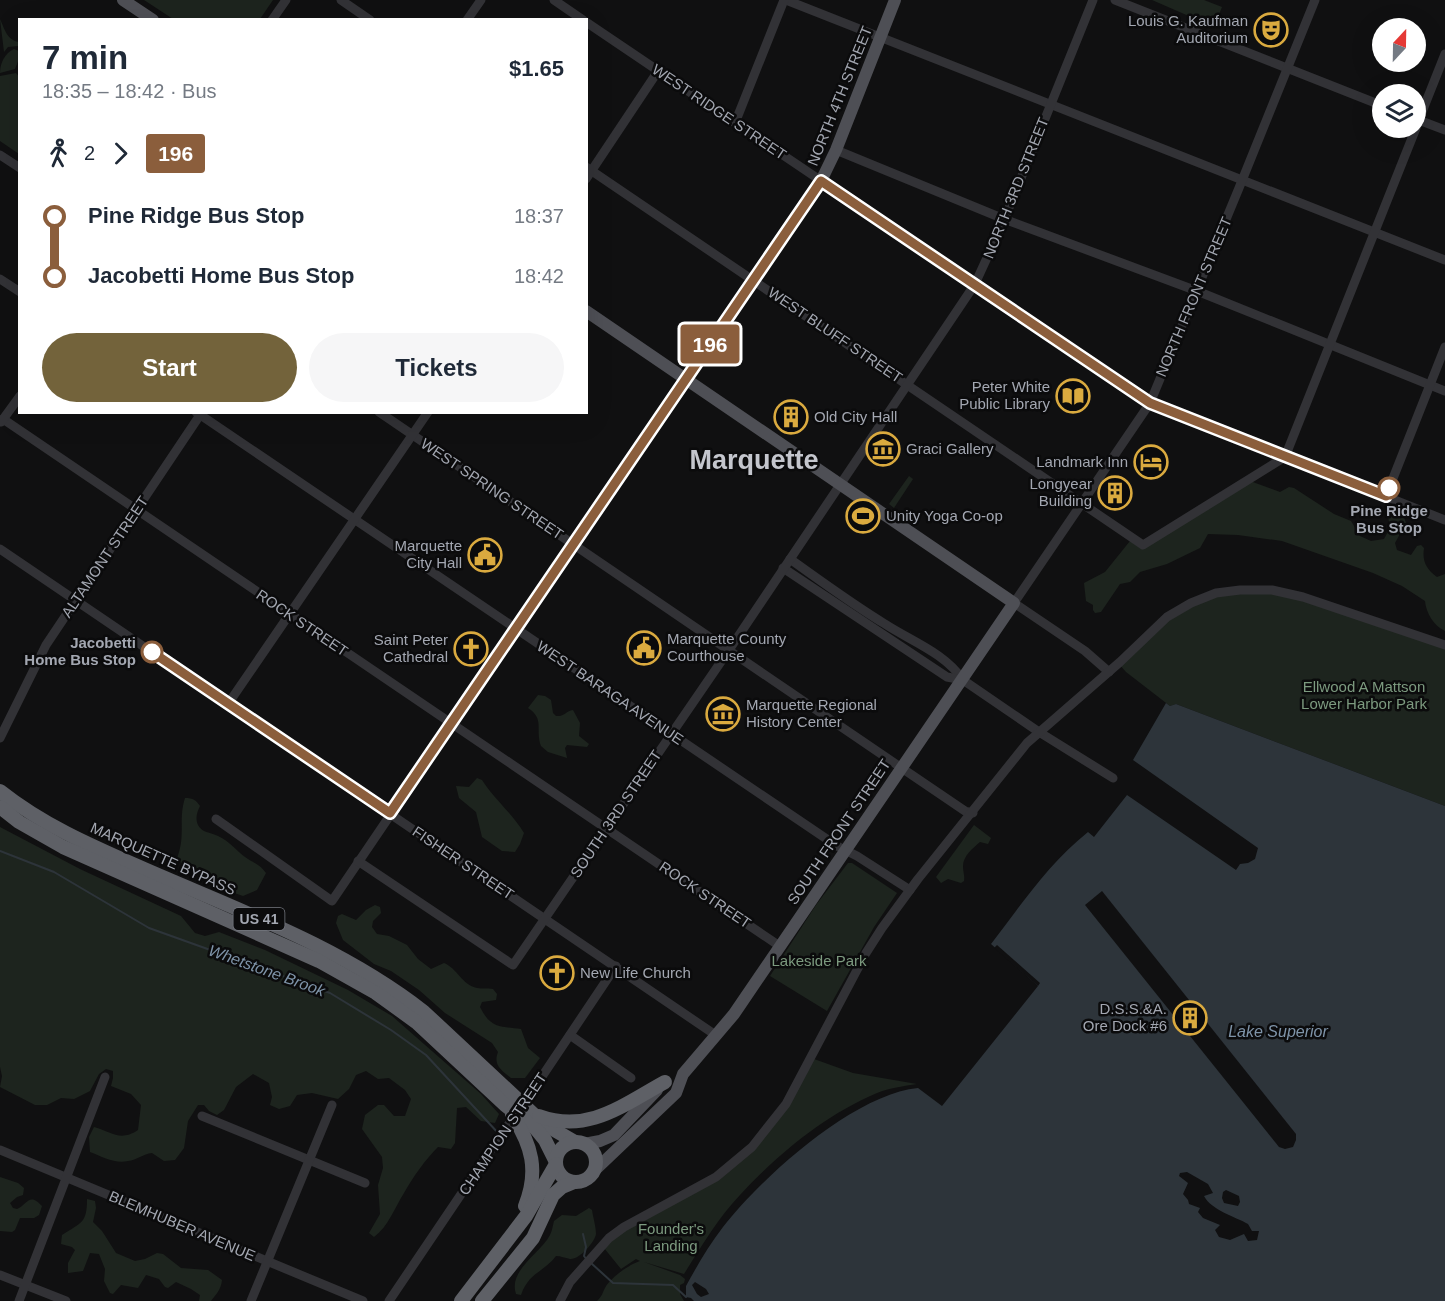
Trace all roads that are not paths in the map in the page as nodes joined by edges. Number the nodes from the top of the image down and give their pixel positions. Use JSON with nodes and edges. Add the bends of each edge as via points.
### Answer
{"nodes":[{"id":1,"x":123,"y":0,"type":"edge"},
{"id":2,"x":286,"y":0,"type":"edge"},
{"id":3,"x":341,"y":0,"type":"edge"},
{"id":4,"x":481,"y":0,"type":"edge"},
{"id":5,"x":554,"y":0,"type":"edge"},
{"id":6,"x":785,"y":0,"type":"edge"},
{"id":7,"x":895,"y":0,"type":"edge"},
{"id":8,"x":1093,"y":0,"type":"edge"},
{"id":9,"x":1115,"y":0,"type":"edge"},
{"id":10,"x":1315,"y":0,"type":"edge"},
{"id":11,"x":150,"y":18,"type":"edge"},
{"id":12,"x":273,"y":18,"type":"edge"},
{"id":13,"x":367,"y":18,"type":"edge"},
{"id":14,"x":468,"y":18,"type":"edge"},
{"id":15,"x":580,"y":18,"type":"edge"},
{"id":16,"x":588,"y":23,"type":"edge"},
{"id":17,"x":880,"y":38,"type":"junction"},
{"id":18,"x":1445,"y":54,"type":"edge"},
{"id":19,"x":1286,"y":69,"type":"junction"},
{"id":20,"x":658,"y":71,"type":"junction"},
{"id":21,"x":1426,"y":101,"type":"edge"},
{"id":22,"x":1372,"y":102,"type":"edge"},
{"id":23,"x":1050,"y":104,"type":"junction"},
{"id":24,"x":735,"y":123,"type":"junction"},
{"id":25,"x":1426,"y":125,"type":"edge"},
{"id":26,"x":1445,"y":130,"type":"edge"},
{"id":27,"x":1411,"y":138,"type":"edge"},
{"id":28,"x":836,"y":150,"type":"junction"},
{"id":29,"x":0,"y":154,"type":"edge"},
{"id":30,"x":18,"y":167,"type":"edge"},
{"id":31,"x":588,"y":172,"type":"edge"},
{"id":32,"x":1243,"y":180,"type":"junction"},
{"id":33,"x":821,"y":181,"type":"junction"},
{"id":34,"x":1004,"y":219,"type":"junction"},
{"id":35,"x":1374,"y":233,"type":"junction"},
{"id":36,"x":1445,"y":260,"type":"edge"},
{"id":37,"x":0,"y":279,"type":"edge"},
{"id":38,"x":753,"y":280,"type":"junction"},
{"id":39,"x":975,"y":284,"type":"junction"},
{"id":40,"x":18,"y":291,"type":"edge"},
{"id":41,"x":1197,"y":291,"type":"junction"},
{"id":42,"x":588,"y":312,"type":"edge"},
{"id":43,"x":1330,"y":346,"type":"junction"},
{"id":44,"x":1445,"y":347,"type":"edge"},
{"id":45,"x":686,"y":379,"type":"junction"},
{"id":46,"x":906,"y":383,"type":"junction"},
{"id":47,"x":1430,"y":385,"type":"junction"},
{"id":48,"x":1445,"y":391,"type":"edge"},
{"id":49,"x":18,"y":399,"type":"edge"},
{"id":50,"x":1150,"y":403,"type":"junction"},
{"id":51,"x":198,"y":414,"type":"edge"},
{"id":52,"x":200,"y":414,"type":"edge"},
{"id":53,"x":382,"y":414,"type":"edge"},
{"id":54,"x":427,"y":414,"type":"edge"},
{"id":55,"x":2,"y":422,"type":"edge"},
{"id":56,"x":413,"y":435,"type":"junction"},
{"id":57,"x":1285,"y":457,"type":"junction"},
{"id":58,"x":840,"y":485,"type":"junction"},
{"id":59,"x":1386,"y":496,"type":"junction"},
{"id":60,"x":1082,"y":504,"type":"junction"},
{"id":61,"x":136,"y":511,"type":"junction"},
{"id":62,"x":354,"y":520,"type":"junction"},
{"id":63,"x":1445,"y":520,"type":"edge"},
{"id":64,"x":573,"y":545,"type":"junction"},
{"id":65,"x":0,"y":549,"type":"edge"},
{"id":66,"x":790,"y":559,"type":"junction"},
{"id":67,"x":783,"y":568,"type":"junction"},
{"id":68,"x":76,"y":600,"type":"junction"},
{"id":69,"x":1014,"y":603,"type":"junction"},
{"id":70,"x":290,"y":615,"type":"junction"},
{"id":71,"x":515,"y":629,"type":"junction"},
{"id":72,"x":1445,"y":645,"type":"edge"},
{"id":73,"x":729,"y":650,"type":"junction"},
{"id":74,"x":1108,"y":672,"type":"junction"},
{"id":75,"x":963,"y":680,"type":"junction"},
{"id":76,"x":228,"y":704,"type":"junction"},
{"id":77,"x":451,"y":724,"type":"junction"},
{"id":78,"x":1039,"y":732,"type":"junction"},
{"id":79,"x":671,"y":734,"type":"junction"},
{"id":80,"x":0,"y":738,"type":"edge"},
{"id":81,"x":902,"y":768,"type":"junction"},
{"id":82,"x":1113,"y":778,"type":"dead end"},
{"id":83,"x":0,"y":791,"type":"edge"},
{"id":84,"x":0,"y":807,"type":"edge"},
{"id":85,"x":390,"y":813,"type":"junction"},
{"id":86,"x":973,"y":813,"type":"junction"},
{"id":87,"x":216,"y":819,"type":"dead end"},
{"id":88,"x":607,"y":829,"type":"junction"},
{"id":89,"x":847,"y":851,"type":"junction"},
{"id":90,"x":358,"y":861,"type":"junction"},
{"id":91,"x":910,"y":890,"type":"junction"},
{"id":92,"x":545,"y":918,"type":"junction"},
{"id":93,"x":781,"y":946,"type":"junction"},
{"id":94,"x":616,"y":966,"type":"junction"},
{"id":95,"x":570,"y":1035,"type":"junction"},
{"id":96,"x":717,"y":1036,"type":"junction"},
{"id":97,"x":684,"y":1074,"type":"junction"},
{"id":98,"x":105,"y":1077,"type":"dead end"},
{"id":99,"x":631,"y":1078,"type":"dead end"},
{"id":100,"x":664,"y":1082,"type":"junction"},
{"id":101,"x":332,"y":1105,"type":"dead end"},
{"id":102,"x":506,"y":1105,"type":"junction"},
{"id":103,"x":531,"y":1112,"type":"junction"},
{"id":104,"x":202,"y":1116,"type":"dead end"},
{"id":105,"x":580,"y":1143,"type":"junction"},
{"id":106,"x":0,"y":1150,"type":"edge"},
{"id":107,"x":308,"y":1160,"type":"junction"},
{"id":108,"x":556,"y":1163,"type":"junction"},
{"id":109,"x":594,"y":1171,"type":"junction"},
{"id":110,"x":67,"y":1178,"type":"junction"},
{"id":111,"x":574,"y":1182,"type":"junction"},
{"id":112,"x":365,"y":1183,"type":"dead end"},
{"id":113,"x":515,"y":1230,"type":"junction"},
{"id":114,"x":267,"y":1261,"type":"junction"},
{"id":115,"x":0,"y":1275,"type":"edge"},
{"id":116,"x":25,"y":1285,"type":"junction"},
{"id":117,"x":19,"y":1301,"type":"edge"},
{"id":118,"x":66,"y":1301,"type":"edge"},
{"id":119,"x":251,"y":1301,"type":"edge"},
{"id":120,"x":363,"y":1301,"type":"edge"},
{"id":121,"x":389,"y":1301,"type":"edge"},
{"id":122,"x":461,"y":1301,"type":"edge"},
{"id":123,"x":482,"y":1301,"type":"edge"},
{"id":124,"x":560,"y":1301,"type":"edge"}],
"edges":[{"from":1,"to":11,"type":"main road"},
{"from":2,"to":12,"type":"street"},
{"from":3,"to":13,"type":"street"},
{"from":4,"to":14,"type":"street"},
{"from":5,"to":15,"type":"street"},
{"from":6,"to":17,"type":"street"},
{"from":6,"to":24,"type":"street"},
{"from":7,"to":17,"type":"main road","name":"NORTH 4TH STREET"},
{"from":8,"to":23,"type":"street","name":"NORTH 3RD STREET"},
{"from":9,"to":19,"type":"street"},
{"from":10,"to":19,"type":"street","name":"NORTH FRONT STREET"},
{"from":16,"to":20,"type":"street","name":"WEST RIDGE STREET"},
{"from":17,"to":23,"type":"street"},
{"from":17,"to":28,"type":"main road","name":"NORTH 4TH STREET"},
{"from":18,"to":21,"type":"street"},
{"from":19,"to":22,"type":"street"},
{"from":19,"to":32,"type":"street","name":"NORTH FRONT STREET"},
{"from":20,"to":24,"type":"street","name":"WEST RIDGE STREET"},
{"from":20,"to":31,"type":"street"},
{"from":23,"to":32,"type":"street"},
{"from":23,"to":34,"type":"street","name":"NORTH 3RD STREET"},
{"from":24,"to":33,"type":"street","name":"WEST RIDGE STREET"},
{"from":25,"to":26,"type":"street"},
{"from":27,"to":35,"type":"street"},
{"from":28,"to":33,"type":"main road","name":"NORTH 4TH STREET"},
{"from":28,"to":34,"type":"street"},
{"from":29,"to":30,"type":"street"},
{"from":31,"to":38,"type":"street","name":"WEST BLUFF STREET"},
{"from":32,"to":35,"type":"street"},
{"from":32,"to":41,"type":"street","name":"NORTH FRONT STREET"},
{"from":33,"to":38,"type":"main road","name":"NORTH 4TH STREET"},
{"from":33,"to":39,"type":"street","name":"WEST RIDGE STREET"},
{"from":34,"to":39,"type":"street","name":"NORTH 3RD STREET"},
{"from":34,"to":41,"type":"street"},
{"from":35,"to":36,"type":"street"},
{"from":35,"to":43,"type":"street"},
{"from":37,"to":40,"type":"street"},
{"from":38,"to":45,"type":"main road","name":"NORTH 4TH STREET"},
{"from":38,"to":46,"type":"street","name":"WEST BLUFF STREET"},
{"from":39,"to":46,"type":"street","name":"NORTH 3RD STREET"},
{"from":39,"to":50,"type":"street","name":"WEST RIDGE STREET"},
{"from":41,"to":43,"type":"street"},
{"from":41,"to":50,"type":"street","name":"NORTH FRONT STREET"},
{"from":42,"to":45,"type":"main road"},
{"from":43,"to":47,"type":"street"},
{"from":43,"to":57,"type":"street"},
{"from":44,"to":47,"type":"street"},
{"from":45,"to":58,"type":"main road"},
{"from":45,"to":64,"type":"street"},
{"from":46,"to":58,"type":"street","name":"NORTH 3RD STREET"},
{"from":46,"to":60,"type":"street","name":"WEST BLUFF STREET"},
{"from":47,"to":48,"type":"street"},
{"from":47,"to":59,"type":"street"},
{"from":49,"to":55,"type":"street"},
{"from":50,"to":57,"type":"street","name":"WEST RIDGE STREET"},
{"from":50,"to":60,"type":"street","name":"NORTH FRONT STREET"},
{"from":51,"to":61,"type":"street","name":"ALTAMONT STREET"},
{"from":52,"to":62,"type":"street","name":"WEST BARAGA AVENUE"},
{"from":53,"to":56,"type":"street","name":"WEST SPRING STREET"},
{"from":54,"to":56,"type":"street"},
{"from":55,"to":61,"type":"street","name":"ROCK STREET"},
{"from":56,"to":62,"type":"street"},
{"from":56,"to":64,"type":"street","name":"WEST SPRING STREET"},
{"from":57,"to":59,"type":"street","name":"WEST RIDGE STREET"},
{"from":57,"to":60,"type":"street","name":"WEST BLUFF STREET","via":[[1143,545]]},
{"from":58,"to":66,"type":"street","name":"SOUTH 3RD STREET"},
{"from":58,"to":69,"type":"main road"},
{"from":59,"to":63,"type":"street","name":"WEST RIDGE STREET"},
{"from":60,"to":69,"type":"street","name":"NORTH FRONT STREET"},
{"from":61,"to":68,"type":"street","name":"ALTAMONT STREET"},
{"from":61,"to":70,"type":"street","name":"ROCK STREET"},
{"from":62,"to":70,"type":"street"},
{"from":62,"to":71,"type":"street","name":"WEST BARAGA AVENUE"},
{"from":64,"to":71,"type":"street"},
{"from":64,"to":73,"type":"street","name":"WEST SPRING STREET"},
{"from":65,"to":68,"type":"street","name":"FISHER STREET"},
{"from":66,"to":67,"type":"street","name":"SOUTH 3RD STREET"},
{"from":66,"to":75,"type":"street","via":[[918,642],[955,668]]},
{"from":67,"to":73,"type":"street","name":"SOUTH 3RD STREET"},
{"from":67,"to":75,"type":"street","via":[[947,677]]},
{"from":68,"to":76,"type":"street","name":"FISHER STREET"},
{"from":68,"to":80,"type":"street","name":"ALTAMONT STREET","via":[[46,645]]},
{"from":69,"to":74,"type":"street","via":[[1085,651]]},
{"from":69,"to":75,"type":"main road","name":"SOUTH FRONT STREET"},
{"from":70,"to":76,"type":"street"},
{"from":70,"to":77,"type":"street","name":"ROCK STREET"},
{"from":71,"to":77,"type":"street"},
{"from":71,"to":79,"type":"street","name":"WEST BARAGA AVENUE"},
{"from":72,"to":74,"type":"street","via":[[1303,597],[1272,590],[1240,590],[1216,593],[1167,617]]},
{"from":73,"to":79,"type":"street","name":"SOUTH 3RD STREET"},
{"from":73,"to":81,"type":"street","name":"WEST SPRING STREET"},
{"from":74,"to":78,"type":"street"},
{"from":75,"to":78,"type":"street"},
{"from":75,"to":81,"type":"main road","name":"SOUTH FRONT STREET"},
{"from":76,"to":85,"type":"street","name":"FISHER STREET"},
{"from":77,"to":85,"type":"street"},
{"from":77,"to":88,"type":"street","name":"ROCK STREET"},
{"from":78,"to":82,"type":"street"},
{"from":78,"to":86,"type":"street"},
{"from":79,"to":88,"type":"street","name":"SOUTH 3RD STREET"},
{"from":79,"to":89,"type":"street","name":"WEST BARAGA AVENUE"},
{"from":81,"to":86,"type":"street","name":"WEST SPRING STREET"},
{"from":81,"to":89,"type":"main road","name":"SOUTH FRONT STREET"},
{"from":83,"to":103,"type":"highway","name":"MARQUETTE BYPASS","number":"US 41","via":[[76,839],[314,944],[361,969],[424,1012]]},
{"from":84,"to":102,"type":"highway","name":"MARQUETTE BYPASS","number":"US 41","via":[[63,847],[339,971],[416,1022]]},
{"from":85,"to":90,"type":"street"},
{"from":85,"to":92,"type":"street","name":"FISHER STREET"},
{"from":86,"to":91,"type":"street"},
{"from":87,"to":90,"type":"street","via":[[332,901]]},
{"from":88,"to":92,"type":"street","name":"SOUTH 3RD STREET"},
{"from":88,"to":93,"type":"street","name":"ROCK STREET"},
{"from":89,"to":91,"type":"street","name":"WEST BARAGA AVENUE"},
{"from":89,"to":93,"type":"main road","name":"SOUTH FRONT STREET"},
{"from":90,"to":92,"type":"street","name":"SOUTH 3RD STREET","via":[[513,965]]},
{"from":91,"to":124,"type":"street","via":[[867,953],[786,1104],[752,1147],[716,1177],[624,1227],[580,1269]]},
{"from":92,"to":94,"type":"street","name":"FISHER STREET"},
{"from":93,"to":96,"type":"main road","name":"SOUTH FRONT STREET"},
{"from":94,"to":95,"type":"street","name":"CHAMPION STREET"},
{"from":94,"to":96,"type":"street","name":"FISHER STREET"},
{"from":95,"to":99,"type":"street"},
{"from":95,"to":121,"type":"street","name":"CHAMPION STREET","bridge":true},
{"from":96,"to":97,"type":"main road","name":"SOUTH FRONT STREET"},
{"from":97,"to":100,"type":"main road","name":"SOUTH FRONT STREET"},
{"from":97,"to":109,"type":"main road","name":"SOUTH FRONT STREET","via":[[676,1093]]},
{"from":98,"to":110,"type":"street"},
{"from":100,"to":103,"type":"highway","via":[[592,1120],[564,1122]]},
{"from":100,"to":105,"type":"main road","name":"SOUTH FRONT STREET","via":[[614,1135]]},
{"from":101,"to":107,"type":"street"},
{"from":102,"to":108,"type":"highway","name":"MARQUETTE BYPASS","number":"US 41","via":[[536,1129]]},
{"from":102,"to":113,"type":"highway","number":"US 41","via":[[526,1138],[532,1164],[530,1193]]},
{"from":103,"to":105,"type":"highway","name":"MARQUETTE BYPASS","number":"US 41","via":[[551,1130]]},
{"from":104,"to":107,"type":"street"},
{"from":105,"to":108,"type":"highway","number":"US 41","via":[[562,1148]]},
{"from":105,"to":109,"type":"highway","via":[[595,1156]]},
{"from":106,"to":110,"type":"street","name":"BLEMHUBER AVENUE"},
{"from":107,"to":112,"type":"street"},
{"from":107,"to":114,"type":"street"},
{"from":108,"to":111,"type":"highway","number":"US 41","via":[[562,1174]]},
{"from":108,"to":113,"type":"highway","number":"US 41"},
{"from":109,"to":111,"type":"highway","via":[[586,1179]]},
{"from":110,"to":114,"type":"street","name":"BLEMHUBER AVENUE"},
{"from":110,"to":116,"type":"street"},
{"from":111,"to":123,"type":"highway","via":[[553,1195],[532,1238]]},
{"from":113,"to":122,"type":"highway","number":"US 41"},
{"from":114,"to":119,"type":"street"},
{"from":114,"to":120,"type":"street","name":"BLEMHUBER AVENUE"},
{"from":115,"to":116,"type":"street"},
{"from":116,"to":117,"type":"street"},
{"from":116,"to":118,"type":"street"}]}
